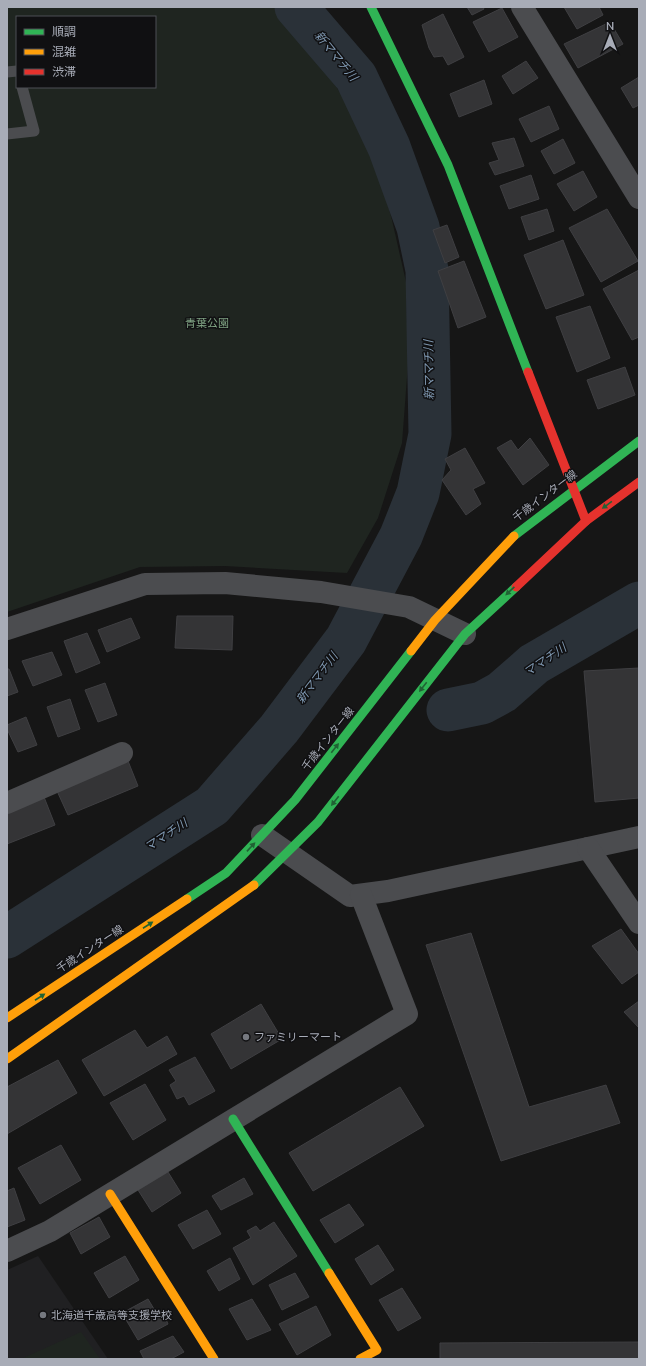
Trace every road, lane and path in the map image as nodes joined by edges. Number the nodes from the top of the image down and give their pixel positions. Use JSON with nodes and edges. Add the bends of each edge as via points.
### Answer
{"nodes":[{"id":1,"x":371,"y":7,"type":"edge"},
{"id":2,"x":522,"y":7,"type":"edge"},
{"id":3,"x":22,"y":88,"type":"edge"},
{"id":4,"x":7,"y":134,"type":"edge"},
{"id":5,"x":639,"y":198,"type":"edge"},
{"id":6,"x":639,"y":441,"type":"edge"},
{"id":7,"x":639,"y":482,"type":"edge"},
{"id":8,"x":573,"y":490,"type":"junction"},
{"id":9,"x":586,"y":521,"type":"junction"},
{"id":10,"x":434,"y":620,"type":"junction"},
{"id":11,"x":7,"y":630,"type":"edge"},
{"id":12,"x":465,"y":634,"type":"junction"},
{"id":13,"x":122,"y":753,"type":"dead end"},
{"id":14,"x":7,"y":803,"type":"edge"},
{"id":15,"x":262,"y":835,"type":"junction"},
{"id":16,"x":639,"y":837,"type":"edge"},
{"id":17,"x":588,"y":848,"type":"junction"},
{"id":18,"x":286,"y":854,"type":"junction"},
{"id":19,"x":361,"y":895,"type":"junction"},
{"id":20,"x":639,"y":923,"type":"edge"},
{"id":21,"x":7,"y":1018,"type":"edge"},
{"id":22,"x":7,"y":1059,"type":"edge"},
{"id":23,"x":233,"y":1119,"type":"junction"},
{"id":24,"x":110,"y":1194,"type":"junction"},
{"id":25,"x":7,"y":1251,"type":"edge"},
{"id":26,"x":214,"y":1359,"type":"edge"},
{"id":27,"x":360,"y":1359,"type":"edge"}],
"edges":[{"from":1,"to":8,"type":"main road","via":[[448,165]]},
{"from":2,"to":5,"type":"street"},
{"from":3,"to":4,"type":"lane","via":[[34,131]]},
{"from":6,"to":8,"type":"main road","name":"千歳インター線"},
{"from":7,"to":9,"type":"main road","one_way":true},
{"from":8,"to":9,"type":"main road"},
{"from":8,"to":10,"type":"main road","name":"千歳インター線","via":[[518,532]]},
{"from":9,"to":12,"type":"main road","one_way":true},
{"from":10,"to":11,"type":"street","via":[[409,607],[321,592],[225,583],[144,584]]},
{"from":10,"to":12,"type":"street"},
{"from":15,"to":10,"type":"main road","name":"千歳インター線","one_way":true,"via":[[295,800]]},
{"from":12,"to":18,"type":"main road","one_way":true,"via":[[318,822]]},
{"from":13,"to":14,"type":"street"},
{"from":15,"to":18,"type":"street"},
{"from":21,"to":15,"type":"main road","name":"千歳インター線","one_way":true,"via":[[226,873]]},
{"from":16,"to":17,"type":"street"},
{"from":17,"to":19,"type":"street"},
{"from":17,"to":20,"type":"street"},
{"from":18,"to":19,"type":"street","via":[[350,896]]},
{"from":18,"to":22,"type":"main road","via":[[249,890]]},
{"from":19,"to":23,"type":"street","via":[[407,1014]]},
{"from":23,"to":24,"type":"street"},
{"from":23,"to":27,"type":"main road","via":[[377,1350]]},
{"from":24,"to":25,"type":"street","via":[[50,1231]]},
{"from":24,"to":26,"type":"main road"}]}
